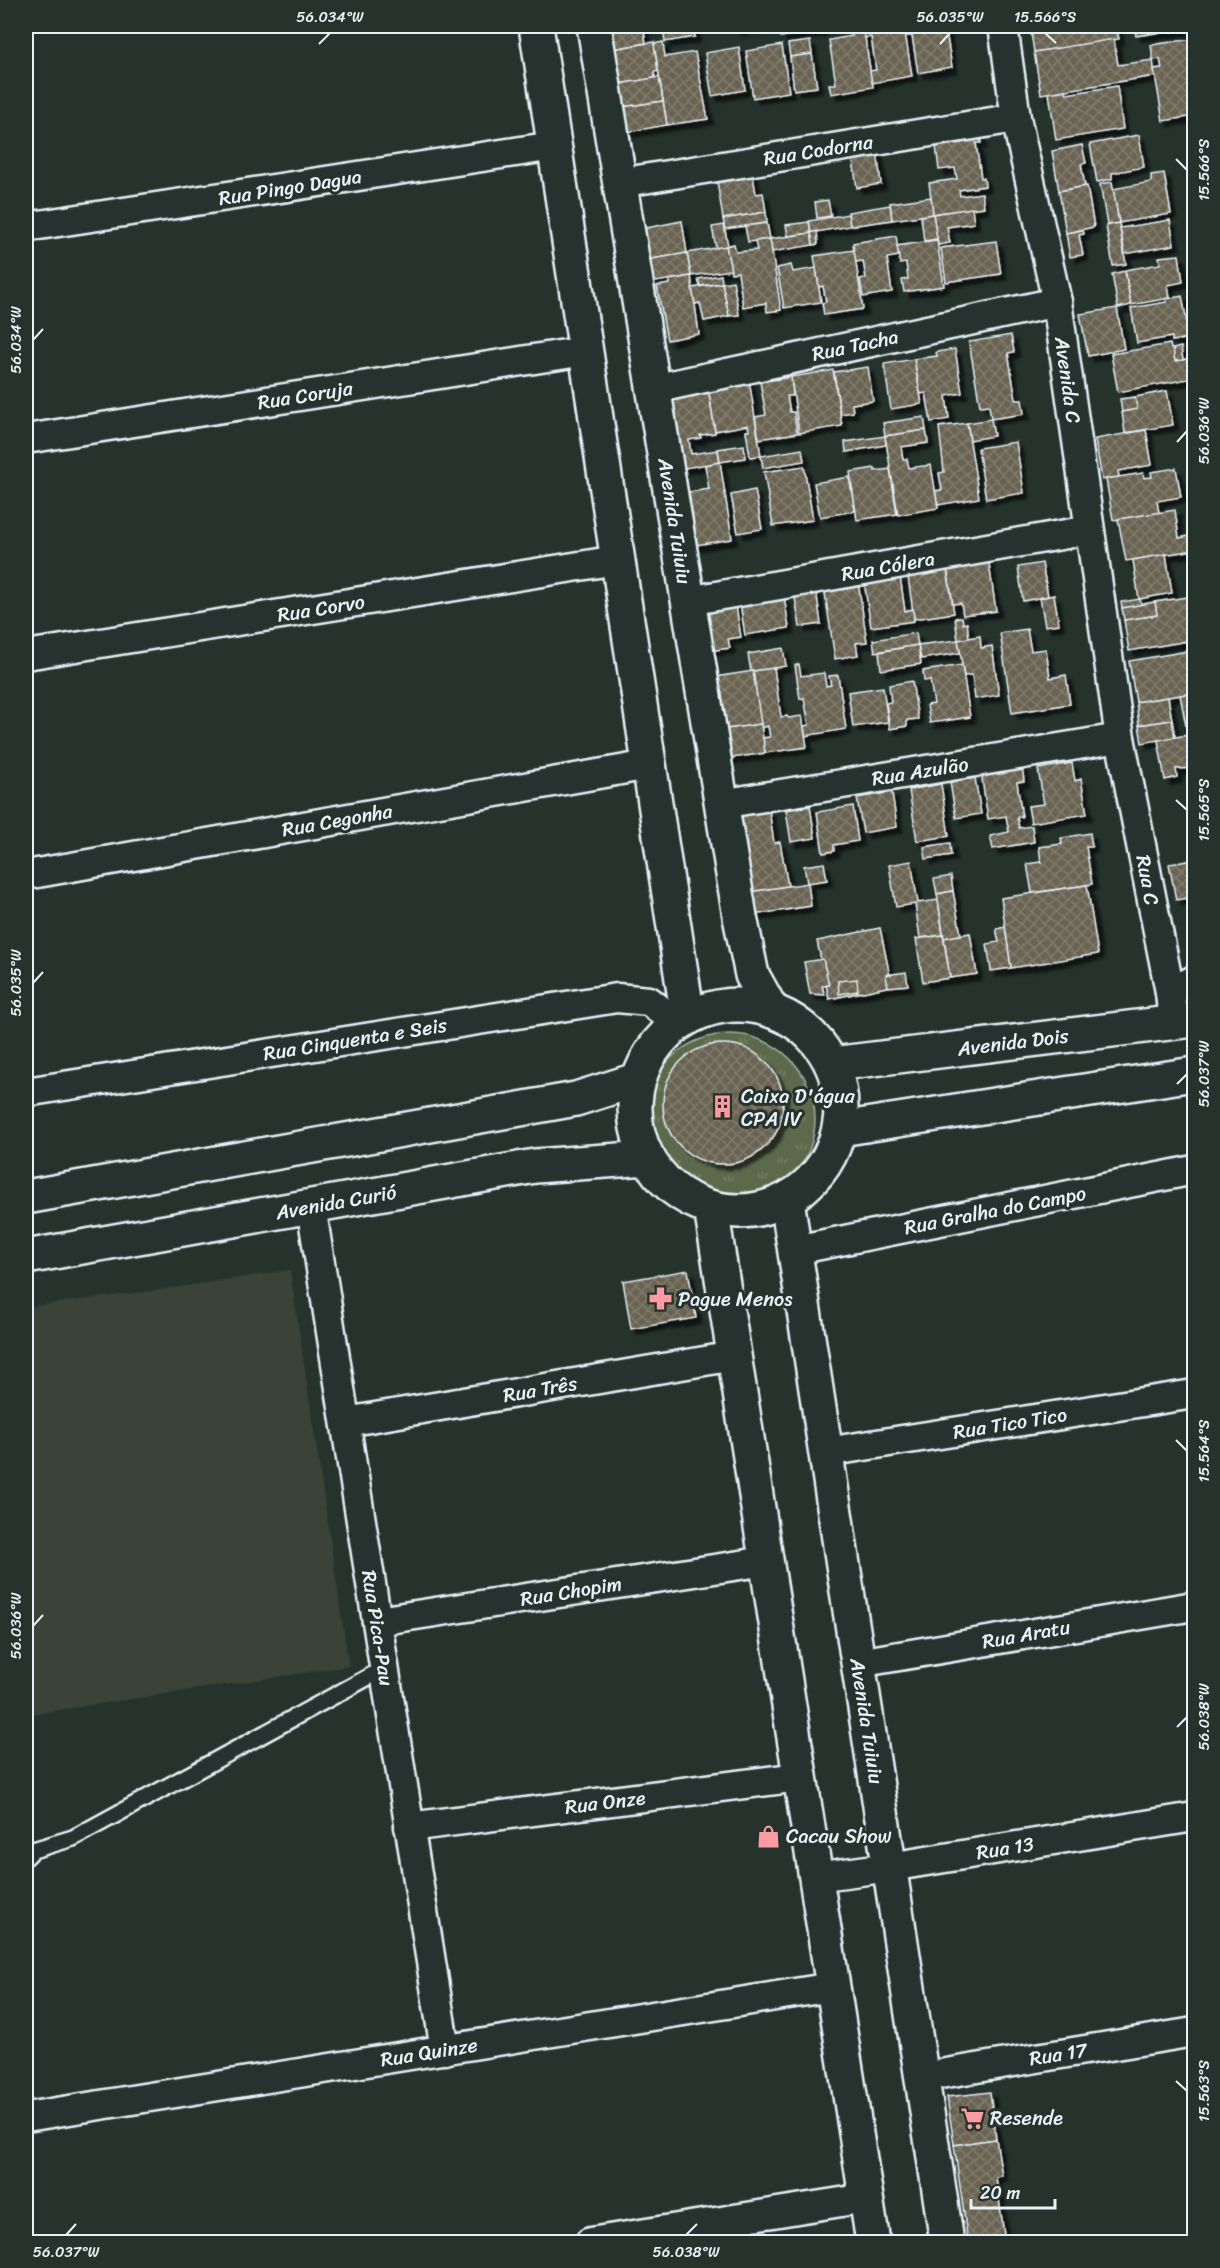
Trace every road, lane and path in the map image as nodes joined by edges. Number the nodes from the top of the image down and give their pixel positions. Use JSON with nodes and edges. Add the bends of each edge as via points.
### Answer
{"nodes":[{"id":1,"x":536,"y":26,"type":"edge"},
{"id":2,"x":594,"y":26,"type":"edge"},
{"id":3,"x":1003,"y":26,"type":"edge"},
{"id":4,"x":1016,"y":118,"type":"junction"},
{"id":5,"x":554,"y":146,"type":"junction"},
{"id":6,"x":619,"y":183,"type":"junction"},
{"id":7,"x":26,"y":227,"type":"edge"},
{"id":8,"x":1057,"y":302,"type":"junction"},
{"id":9,"x":585,"y":351,"type":"junction"},
{"id":10,"x":653,"y":389,"type":"junction"},
{"id":11,"x":26,"y":439,"type":"edge"},
{"id":12,"x":1089,"y":530,"type":"junction"},
{"id":13,"x":617,"y":560,"type":"junction"},
{"id":14,"x":688,"y":601,"type":"junction"},
{"id":15,"x":26,"y":655,"type":"edge"},
{"id":16,"x":1120,"y":738,"type":"junction"},
{"id":17,"x":649,"y":765,"type":"junction"},
{"id":18,"x":721,"y":804,"type":"junction"},
{"id":19,"x":26,"y":875,"type":"edge"},
{"id":20,"x":1183,"y":1004,"type":"edge"},
{"id":21,"x":772,"y":1011,"type":"junction"},
{"id":22,"x":682,"y":1021,"type":"junction"},
{"id":23,"x":832,"y":1064,"type":"junction"},
{"id":24,"x":1194,"y":1074,"type":"edge"},
{"id":25,"x":639,"y":1079,"type":"junction"},
{"id":26,"x":26,"y":1092,"type":"edge"},
{"id":27,"x":840,"y":1129,"type":"junction"},
{"id":28,"x":648,"y":1158,"type":"junction"},
{"id":29,"x":1194,"y":1170,"type":"edge"},
{"id":30,"x":26,"y":1197,"type":"edge"},
{"id":31,"x":787,"y":1200,"type":"junction"},
{"id":32,"x":311,"y":1206,"type":"junction"},
{"id":33,"x":711,"y":1208,"type":"junction"},
{"id":34,"x":795,"y":1250,"type":"junction"},
{"id":35,"x":26,"y":1257,"type":"edge"},
{"id":36,"x":734,"y":1356,"type":"junction"},
{"id":37,"x":1194,"y":1394,"type":"edge"},
{"id":38,"x":346,"y":1422,"type":"junction"},
{"id":39,"x":826,"y":1452,"type":"junction"},
{"id":40,"x":766,"y":1561,"type":"junction"},
{"id":41,"x":1194,"y":1606,"type":"edge"},
{"id":42,"x":377,"y":1621,"type":"junction"},
{"id":43,"x":858,"y":1663,"type":"junction"},
{"id":44,"x":385,"y":1668,"type":"junction"},
{"id":45,"x":800,"y":1777,"type":"junction"},
{"id":46,"x":1194,"y":1817,"type":"edge"},
{"id":47,"x":410,"y":1827,"type":"junction"},
{"id":48,"x":26,"y":1857,"type":"edge"},
{"id":49,"x":890,"y":1867,"type":"junction"},
{"id":50,"x":815,"y":1877,"type":"junction"},
{"id":51,"x":832,"y":1987,"type":"junction"},
{"id":52,"x":1194,"y":2032,"type":"edge"},
{"id":53,"x":444,"y":2050,"type":"junction"},
{"id":54,"x":922,"y":2077,"type":"junction"},
{"id":55,"x":26,"y":2117,"type":"edge"},
{"id":56,"x":866,"y":2198,"type":"junction"},
{"id":57,"x":590,"y":2242,"type":"edge"},
{"id":58,"x":873,"y":2242,"type":"edge"},
{"id":59,"x":947,"y":2242,"type":"edge"}],
"edges":[{"from":1,"to":5,"type":"main road"},
{"from":2,"to":6,"type":"main road","name":"Avenida Tuiuiu"},
{"from":3,"to":4,"type":"street","name":"Avenida C"},
{"from":4,"to":6,"type":"street","name":"Rua Codorna"},
{"from":4,"to":8,"type":"street","name":"Avenida C"},
{"from":5,"to":7,"type":"street","name":"Rua Pingo Dagua"},
{"from":5,"to":9,"type":"main road"},
{"from":6,"to":10,"type":"main road","name":"Avenida Tuiuiu"},
{"from":8,"to":10,"type":"street","name":"Rua Tacha"},
{"from":8,"to":12,"type":"street","name":"Avenida C"},
{"from":9,"to":11,"type":"street","name":"Rua Coruja"},
{"from":9,"to":13,"type":"main road"},
{"from":10,"to":14,"type":"main road","name":"Avenida Tuiuiu"},
{"from":12,"to":14,"type":"street","name":"Rua Cólera"},
{"from":12,"to":16,"type":"street","name":"Avenida C"},
{"from":13,"to":15,"type":"street","name":"Rua Corvo"},
{"from":13,"to":17,"type":"main road"},
{"from":14,"to":18,"type":"main road","name":"Avenida Tuiuiu"},
{"from":16,"to":18,"type":"street","name":"Rua Azulão"},
{"from":16,"to":20,"type":"street","name":"Rua C"},
{"from":17,"to":19,"type":"street","name":"Rua Cegonha"},
{"from":17,"to":22,"type":"main road"},
{"from":18,"to":21,"type":"main road","name":"Avenida Tuiuiu","via":[[752,975]]},
{"from":20,"to":23,"type":"main road","name":"Avenida Dois"},
{"from":21,"to":22,"type":"main road","via":[[744,1005],[714,1007]]},
{"from":21,"to":23,"type":"main road","via":[[796,1023],[817,1041]]},
{"from":22,"to":25,"type":"main road","via":[[653,1048]]},
{"from":22,"to":26,"type":"street","name":"Rua Cinquenta e Seis","via":[[649,1001],[617,998]]},
{"from":23,"to":27,"type":"main road","via":[[841,1096]]},
{"from":24,"to":27,"type":"main road"},
{"from":25,"to":28,"type":"main road","via":[[634,1106],[638,1133]]},
{"from":25,"to":30,"type":"main road","via":[[576,1098]]},
{"from":27,"to":31,"type":"main road","via":[[830,1157],[811,1182]]},
{"from":28,"to":32,"type":"main road","name":"Avenida Curió","via":[[535,1166]]},
{"from":28,"to":33,"type":"main road","via":[[664,1180],[686,1197]]},
{"from":29,"to":34,"type":"street","name":"Rua Gralha do Campo"},
{"from":31,"to":33,"type":"main road","via":[[762,1209]]},
{"from":31,"to":34,"type":"main road","name":"Avenida Tuiuiu"},
{"from":32,"to":35,"type":"main road","name":"Avenida Curió"},
{"from":32,"to":38,"type":"street","name":"Rua Pica-Pau"},
{"from":33,"to":36,"type":"main road"},
{"from":34,"to":39,"type":"main road","name":"Avenida Tuiuiu"},
{"from":36,"to":38,"type":"street","name":"Rua Três"},
{"from":36,"to":40,"type":"main road"},
{"from":37,"to":39,"type":"street","name":"Rua Tico Tico"},
{"from":38,"to":42,"type":"street","name":"Rua Pica-Pau"},
{"from":39,"to":43,"type":"main road","name":"Avenida Tuiuiu"},
{"from":40,"to":42,"type":"street","name":"Rua Chopim"},
{"from":40,"to":45,"type":"main road"},
{"from":41,"to":43,"type":"street","name":"Rua Aratu"},
{"from":42,"to":44,"type":"street","name":"Rua Pica-Pau"},
{"from":43,"to":49,"type":"main road","name":"Avenida Tuiuiu"},
{"from":44,"to":47,"type":"street","name":"Rua Pica-Pau"},
{"from":44,"to":48,"type":"lane","via":[[72,1838],[33,1850]]},
{"from":45,"to":47,"type":"street","name":"Rua Onze"},
{"from":45,"to":50,"type":"main road"},
{"from":46,"to":49,"type":"street","name":"Rua 13"},
{"from":47,"to":53,"type":"street","name":"Rua Pica-Pau"},
{"from":49,"to":50,"type":"street","name":"Rua 13"},
{"from":49,"to":54,"type":"main road","name":"Avenida Tuiuiu"},
{"from":50,"to":51,"type":"main road"},
{"from":51,"to":53,"type":"street","name":"Rua Quinze"},
{"from":51,"to":56,"type":"main road"},
{"from":52,"to":54,"type":"street","name":"Rua 17"},
{"from":53,"to":55,"type":"street","name":"Rua Quinze"},
{"from":54,"to":59,"type":"main road","name":"Avenida Tuiuiu"},
{"from":56,"to":57,"type":"street"},
{"from":56,"to":58,"type":"main road"}]}
